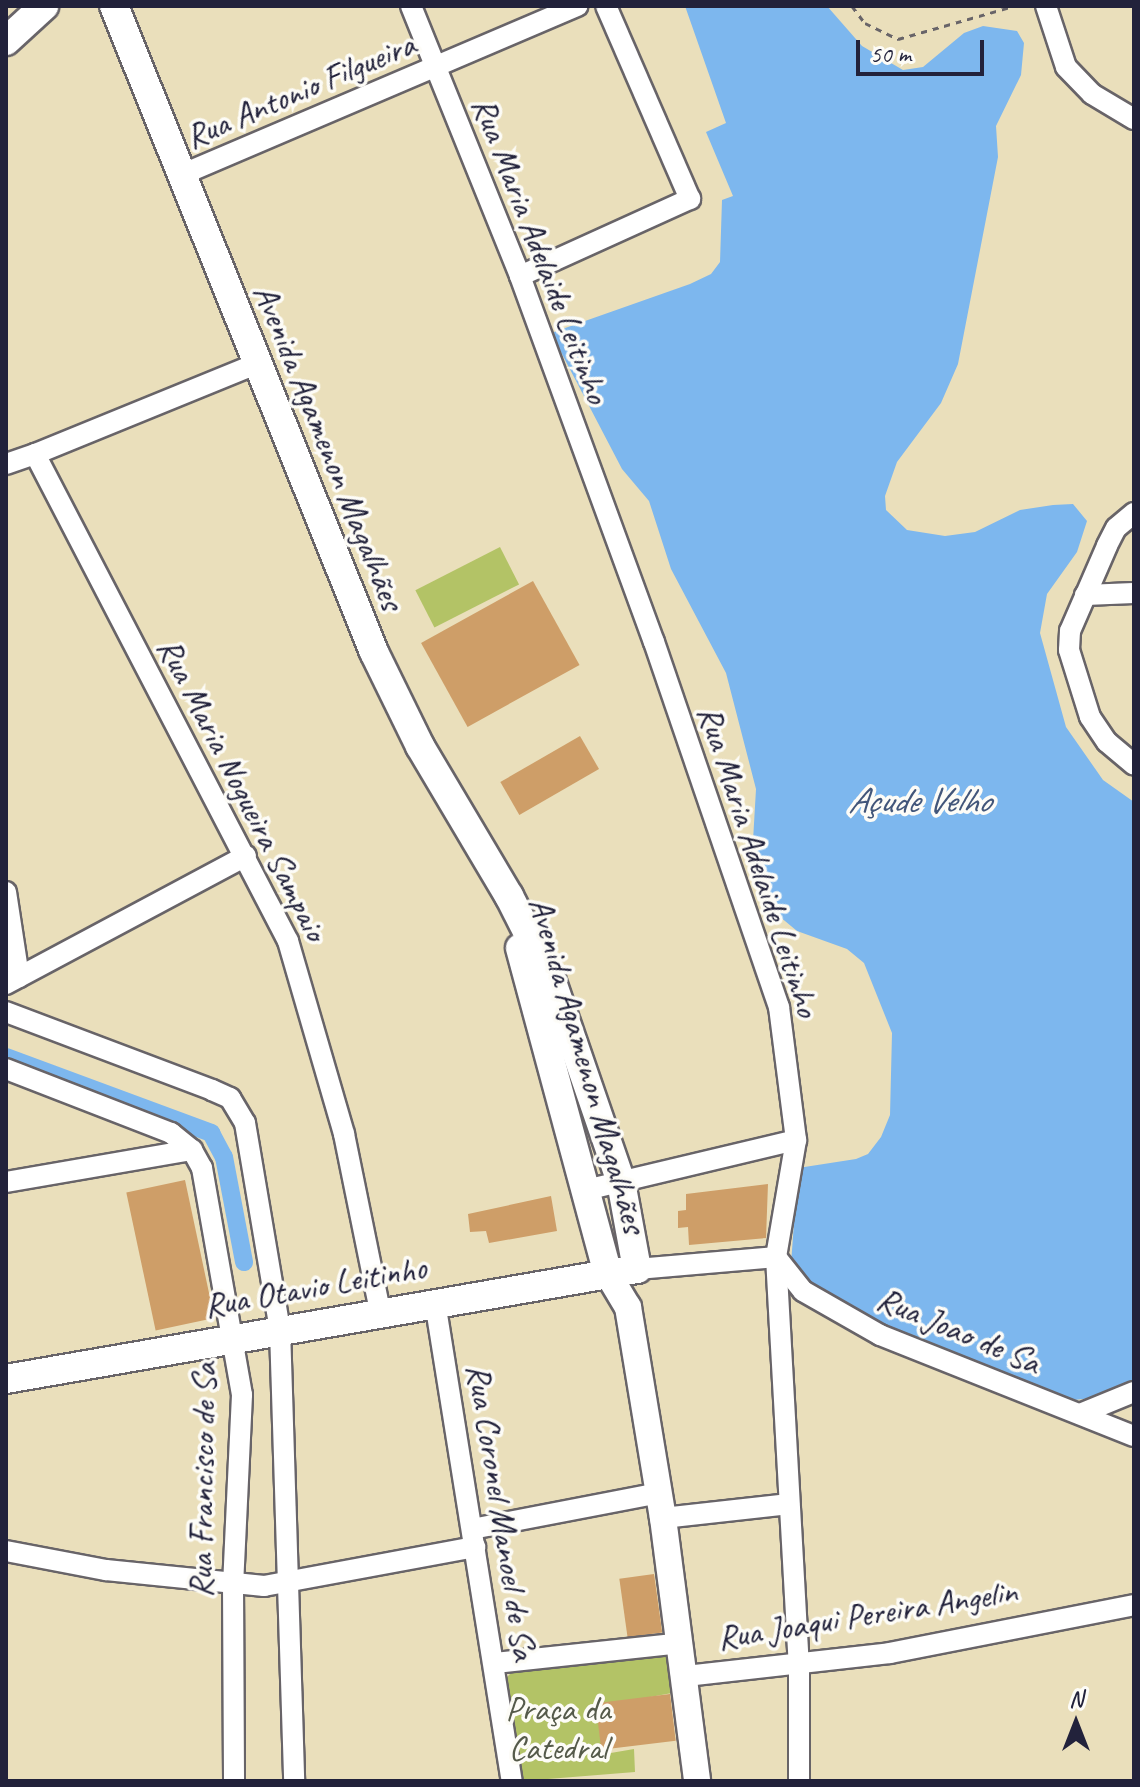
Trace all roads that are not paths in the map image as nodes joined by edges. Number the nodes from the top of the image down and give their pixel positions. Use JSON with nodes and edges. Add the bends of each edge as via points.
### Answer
{"nodes":[{"id":1,"x":44,"y":6,"type":"edge"},
{"id":2,"x":107,"y":6,"type":"edge"},
{"id":3,"x":114,"y":6,"type":"edge"},
{"id":4,"x":411,"y":6,"type":"edge"},
{"id":5,"x":577,"y":6,"type":"edge"},
{"id":6,"x":606,"y":6,"type":"edge"},
{"id":7,"x":1046,"y":6,"type":"edge"},
{"id":8,"x":124,"y":33,"type":"junction"},
{"id":9,"x":6,"y":41,"type":"edge"},
{"id":10,"x":435,"y":67,"type":"junction"},
{"id":11,"x":1134,"y":119,"type":"edge"},
{"id":12,"x":181,"y":175,"type":"junction"},
{"id":13,"x":520,"y":276,"type":"junction"},
{"id":14,"x":256,"y":364,"type":"junction"},
{"id":15,"x":35,"y":454,"type":"junction"},
{"id":16,"x":6,"y":464,"type":"edge"},
{"id":17,"x":1134,"y":513,"type":"edge"},
{"id":18,"x":1134,"y":593,"type":"edge"},
{"id":19,"x":1085,"y":595,"type":"junction"},
{"id":20,"x":1134,"y":765,"type":"edge"},
{"id":21,"x":246,"y":856,"type":"junction"},
{"id":22,"x":6,"y":892,"type":"edge"},
{"id":23,"x":13,"y":980,"type":"edge"},
{"id":24,"x":6,"y":1012,"type":"edge"},
{"id":25,"x":563,"y":1048,"type":"junction"},
{"id":26,"x":6,"y":1069,"type":"edge"},
{"id":27,"x":599,"y":1114,"type":"junction"},
{"id":28,"x":569,"y":1125,"type":"junction"},
{"id":29,"x":796,"y":1140,"type":"junction"},
{"id":30,"x":192,"y":1150,"type":"junction"},
{"id":31,"x":6,"y":1182,"type":"edge"},
{"id":32,"x":621,"y":1182,"type":"junction"},
{"id":33,"x":586,"y":1190,"type":"junction"},
{"id":34,"x":776,"y":1257,"type":"junction"},
{"id":35,"x":637,"y":1269,"type":"junction"},
{"id":36,"x":608,"y":1274,"type":"junction"},
{"id":37,"x":435,"y":1302,"type":"junction"},
{"id":38,"x":628,"y":1307,"type":"junction"},
{"id":39,"x":380,"y":1311,"type":"junction"},
{"id":40,"x":280,"y":1329,"type":"junction"},
{"id":41,"x":235,"y":1337,"type":"junction"},
{"id":42,"x":7,"y":1383,"type":"edge"},
{"id":43,"x":1134,"y":1392,"type":"edge"},
{"id":44,"x":1080,"y":1414,"type":"junction"},
{"id":45,"x":1133,"y":1434,"type":"edge"},
{"id":46,"x":789,"y":1504,"type":"junction"},
{"id":47,"x":661,"y":1506,"type":"junction"},
{"id":48,"x":473,"y":1538,"type":"junction"},
{"id":49,"x":6,"y":1551,"type":"edge"},
{"id":50,"x":233,"y":1585,"type":"junction"},
{"id":51,"x":285,"y":1585,"type":"junction"},
{"id":52,"x":1134,"y":1605,"type":"edge"},
{"id":53,"x":681,"y":1643,"type":"junction"},
{"id":54,"x":495,"y":1663,"type":"junction"},
{"id":55,"x":799,"y":1667,"type":"junction"},
{"id":56,"x":686,"y":1676,"type":"junction"},
{"id":57,"x":234,"y":1781,"type":"edge"},
{"id":58,"x":294,"y":1781,"type":"edge"},
{"id":59,"x":512,"y":1781,"type":"edge"},
{"id":60,"x":697,"y":1781,"type":"edge"},
{"id":61,"x":799,"y":1781,"type":"edge"}],
"edges":[{"from":1,"to":9,"type":"main road"},
{"from":2,"to":8,"type":"main road"},
{"from":3,"to":8,"type":"main road"},
{"from":4,"to":10,"type":"street","name":"Rua Maria Adelaide Leitinho"},
{"from":5,"to":10,"type":"street","name":"Rua Antonio Filgueira"},
{"from":6,"to":13,"type":"street","via":[[690,199]]},
{"from":7,"to":11,"type":"street","via":[[1066,67],[1092,94]]},
{"from":8,"to":12,"type":"main road","name":"Avenida Agamenon Magalhães"},
{"from":10,"to":12,"type":"street","name":"Rua Antonio Filgueira"},
{"from":10,"to":13,"type":"street","name":"Rua Maria Adelaide Leitinho"},
{"from":12,"to":14,"type":"main road","name":"Avenida Agamenon Magalhães"},
{"from":13,"to":29,"type":"street","name":"Rua Maria Adelaide Leitinho","via":[[769,973],[781,1020]]},
{"from":14,"to":15,"type":"street"},
{"from":14,"to":25,"type":"main road","name":"Avenida Agamenon Magalhães","via":[[381,665],[420,746],[542,959]]},
{"from":15,"to":16,"type":"street"},
{"from":15,"to":21,"type":"street","name":"Rua Maria Nogueira Sampaio"},
{"from":17,"to":19,"type":"street","via":[[1116,528]]},
{"from":18,"to":19,"type":"street"},
{"from":19,"to":20,"type":"street","via":[[1070,631],[1075,681],[1107,742]]},
{"from":21,"to":23,"type":"street"},
{"from":21,"to":39,"type":"street","name":"Rua Maria Nogueira Sampaio","via":[[288,941],[307,1000],[344,1134]]},
{"from":22,"to":23,"type":"street"},
{"from":24,"to":40,"type":"street","via":[[212,1090],[239,1109]]},
{"from":25,"to":27,"type":"main road","name":"Avenida Agamenon Magalhães"},
{"from":25,"to":28,"type":"main road","name":"Avenida Agamenon Magalhães"},
{"from":26,"to":30,"type":"street","via":[[171,1133]]},
{"from":27,"to":28,"type":"main road"},
{"from":27,"to":32,"type":"main road","name":"Avenida Agamenon Magalhães"},
{"from":28,"to":33,"type":"main road","name":"Avenida Agamenon Magalhães"},
{"from":29,"to":32,"type":"street"},
{"from":29,"to":34,"type":"street","name":"Rua Maria Adelaide Leitinho"},
{"from":30,"to":31,"type":"street"},
{"from":30,"to":41,"type":"street","name":"Rua Francisco de Sa","via":[[202,1168]]},
{"from":32,"to":33,"type":"street"},
{"from":32,"to":35,"type":"main road","name":"Avenida Agamenon Magalhães"},
{"from":33,"to":36,"type":"main road","name":"Avenida Agamenon Magalhães"},
{"from":34,"to":35,"type":"street"},
{"from":34,"to":44,"type":"street","name":"Rua Joao de Sa","via":[[803,1291],[880,1335]]},
{"from":34,"to":46,"type":"street","name":"Rua Maria Adelaide Leitinho"},
{"from":35,"to":36,"type":"main road","name":"Rua Otavio Leitinho"},
{"from":35,"to":38,"type":"street"},
{"from":36,"to":37,"type":"main road","name":"Rua Otavio Leitinho"},
{"from":36,"to":38,"type":"street"},
{"from":37,"to":39,"type":"main road","name":"Rua Otavio Leitinho"},
{"from":37,"to":48,"type":"street","name":"Rua Coronel Manoel de Sa"},
{"from":38,"to":47,"type":"street"},
{"from":39,"to":40,"type":"main road","name":"Rua Otavio Leitinho"},
{"from":40,"to":41,"type":"main road","name":"Rua Otavio Leitinho"},
{"from":40,"to":51,"type":"street"},
{"from":41,"to":42,"type":"main road","name":"Rua Otavio Leitinho"},
{"from":41,"to":50,"type":"street","name":"Rua Francisco de Sa","via":[[242,1424]]},
{"from":43,"to":44,"type":"street"},
{"from":44,"to":45,"type":"street","name":"Rua Joao de Sa"},
{"from":46,"to":47,"type":"street"},
{"from":46,"to":55,"type":"street","name":"Rua Maria Adelaide Leitinho"},
{"from":47,"to":48,"type":"street"},
{"from":47,"to":53,"type":"street"},
{"from":48,"to":51,"type":"street"},
{"from":48,"to":54,"type":"street","name":"Rua Coronel Manoel de Sa"},
{"from":49,"to":50,"type":"street"},
{"from":50,"to":51,"type":"street"},
{"from":50,"to":57,"type":"street","name":"Rua Francisco de Sa"},
{"from":51,"to":58,"type":"street"},
{"from":52,"to":55,"type":"street","name":"Rua Joaqui Pereira Angelin"},
{"from":53,"to":54,"type":"street","name":"Rua Joaqui Pereira Angelin"},
{"from":53,"to":56,"type":"street","name":"Rua Joaqui Pereira Angelin"},
{"from":54,"to":59,"type":"street","name":"Rua Coronel Manoel de Sa"},
{"from":55,"to":56,"type":"street","name":"Rua Joaqui Pereira Angelin"},
{"from":55,"to":61,"type":"street","name":"Rua Maria Adelaide Leitinho"},
{"from":56,"to":60,"type":"street"}]}
